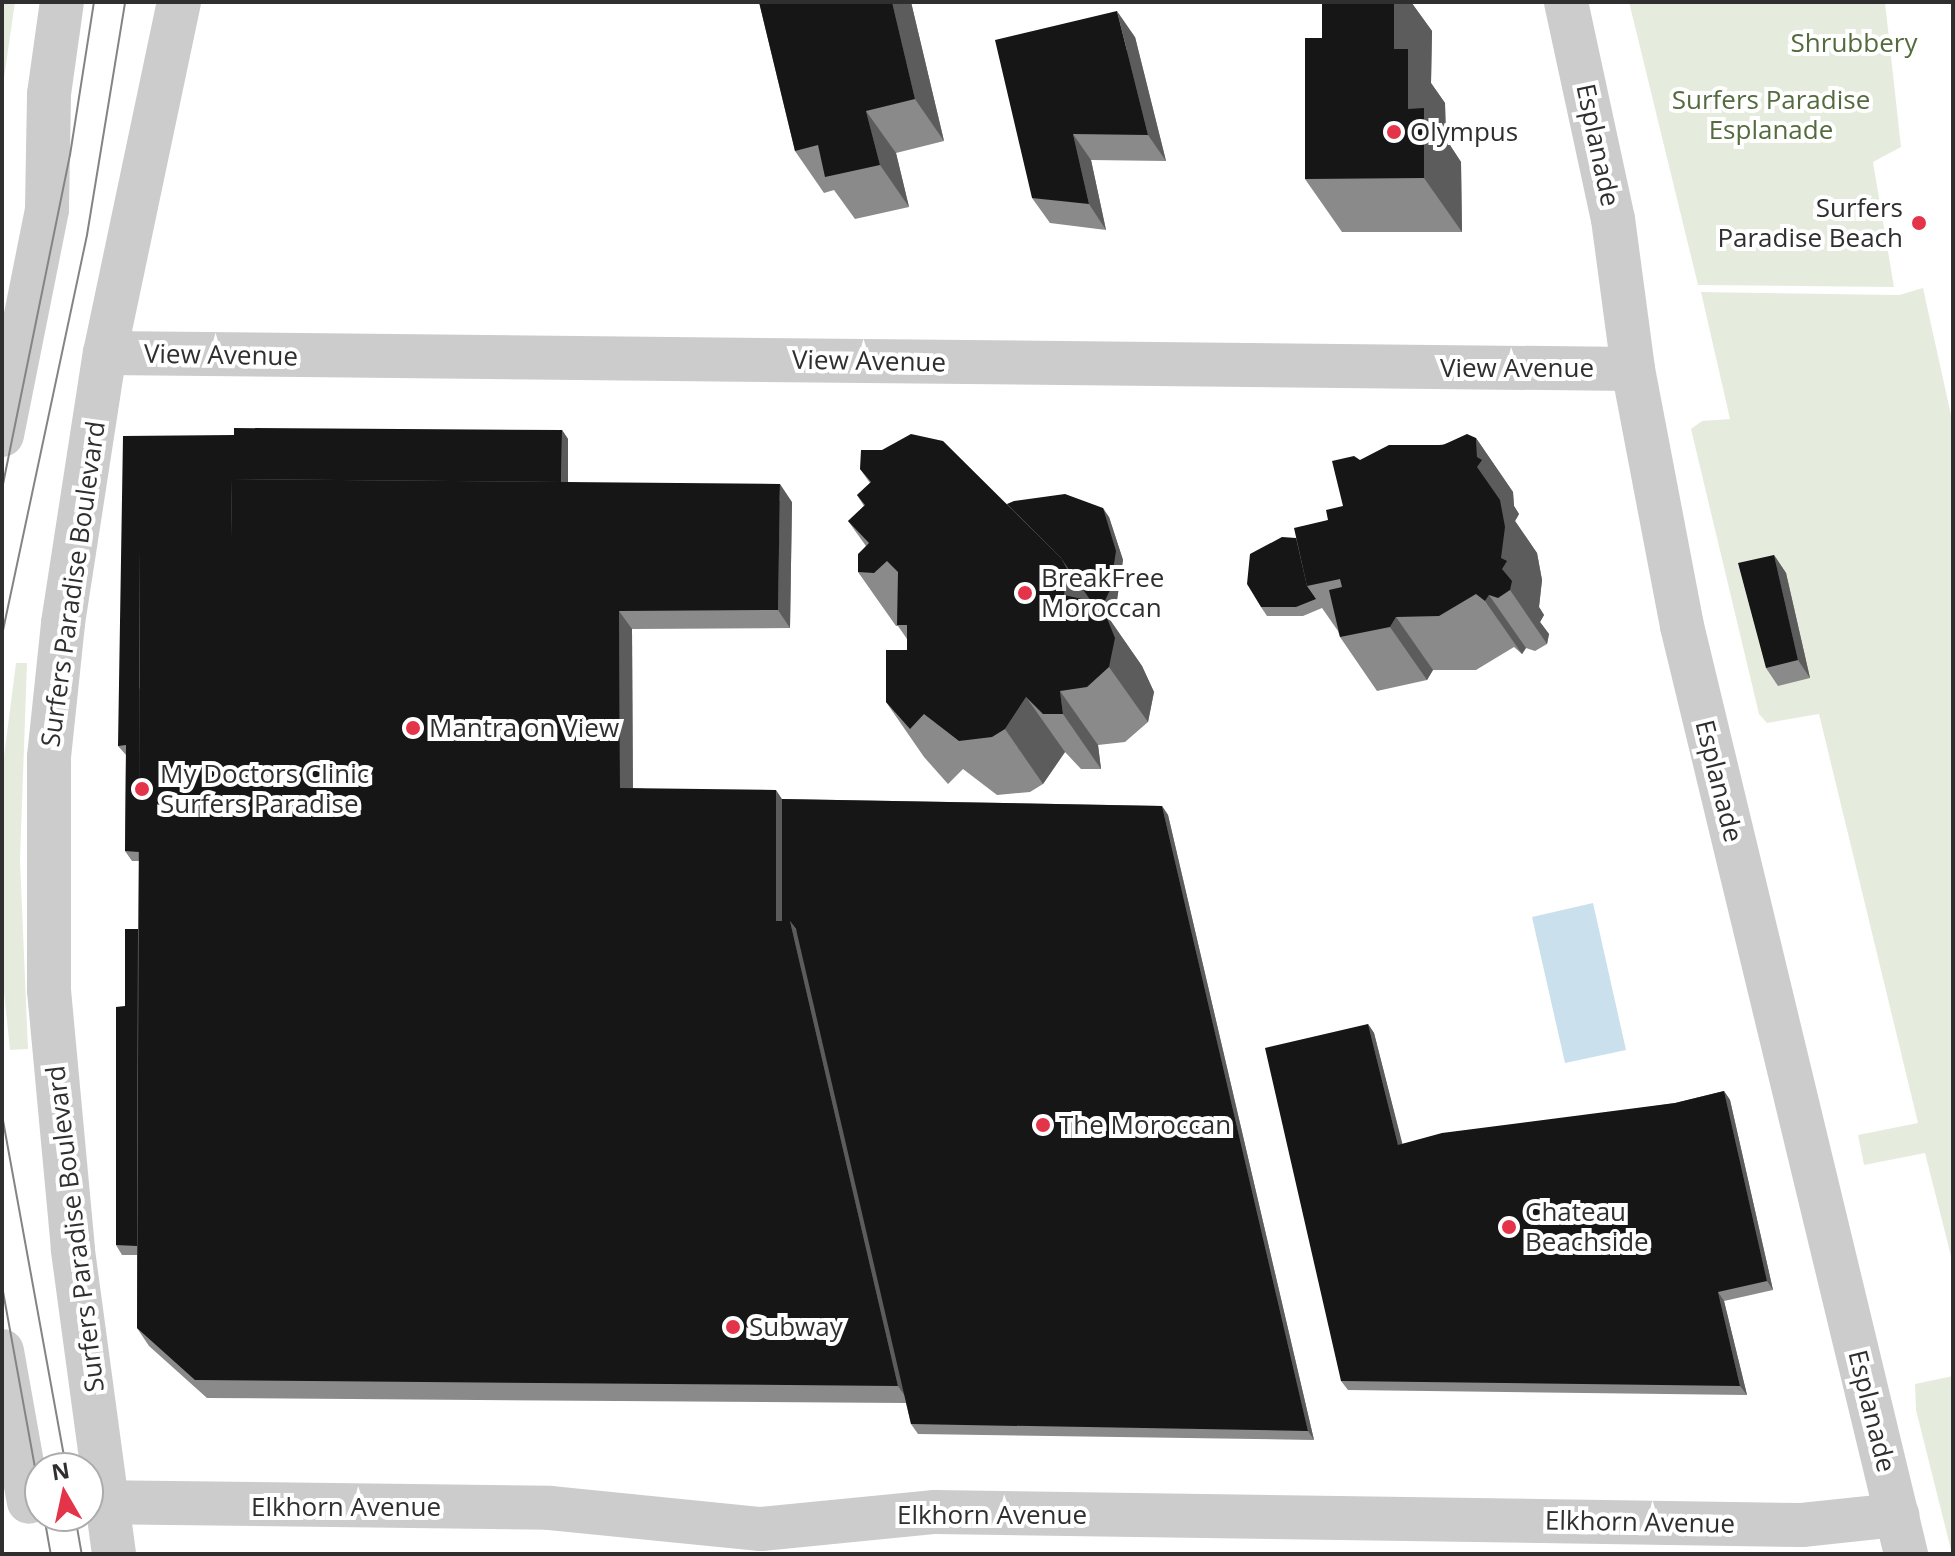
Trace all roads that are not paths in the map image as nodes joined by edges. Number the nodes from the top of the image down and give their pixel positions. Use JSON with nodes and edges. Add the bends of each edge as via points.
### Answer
{"nodes":[{"id":1,"x":62,"y":2,"type":"edge"},
{"id":2,"x":179,"y":2,"type":"edge"},
{"id":3,"x":1566,"y":2,"type":"edge"},
{"id":4,"x":105,"y":353,"type":"junction"},
{"id":5,"x":1633,"y":369,"type":"junction"},
{"id":6,"x":2,"y":435,"type":"edge"},
{"id":7,"x":2,"y":1351,"type":"edge"},
{"id":8,"x":93,"y":1452,"type":"edge"},
{"id":9,"x":24,"y":1502,"type":"edge"},
{"id":10,"x":104,"y":1503,"type":"edge"},
{"id":11,"x":104,"y":1522,"type":"edge"},
{"id":12,"x":1902,"y":1535,"type":"edge"},
{"id":13,"x":765,"y":1542,"type":"edge"},
{"id":14,"x":114,"y":1554,"type":"edge"}],
"edges":[{"from":1,"to":6,"type":"street","via":[[49,94],[47,209]]},
{"from":2,"to":4,"type":"street","name":"Surfers Paradise Boulevard"},
{"from":3,"to":5,"type":"street","name":"Esplanade","via":[[1613,219]]},
{"from":4,"to":5,"type":"street","name":"View Avenue"},
{"from":4,"to":8,"type":"street","name":"Surfers Paradise Boulevard","via":[[56,676],[48,872],[56,1075]]},
{"from":5,"to":12,"type":"street","name":"Esplanade","via":[[1682,626]]},
{"from":7,"to":9,"type":"street"},
{"from":10,"to":13,"type":"street","name":"Elkhorn Avenue","via":[[550,1508]]},
{"from":11,"to":14,"type":"street","name":"Surfers Paradise Boulevard"},
{"from":12,"to":13,"type":"street","name":"Elkhorn Avenue","via":[[1802,1525],[935,1512]]}]}
